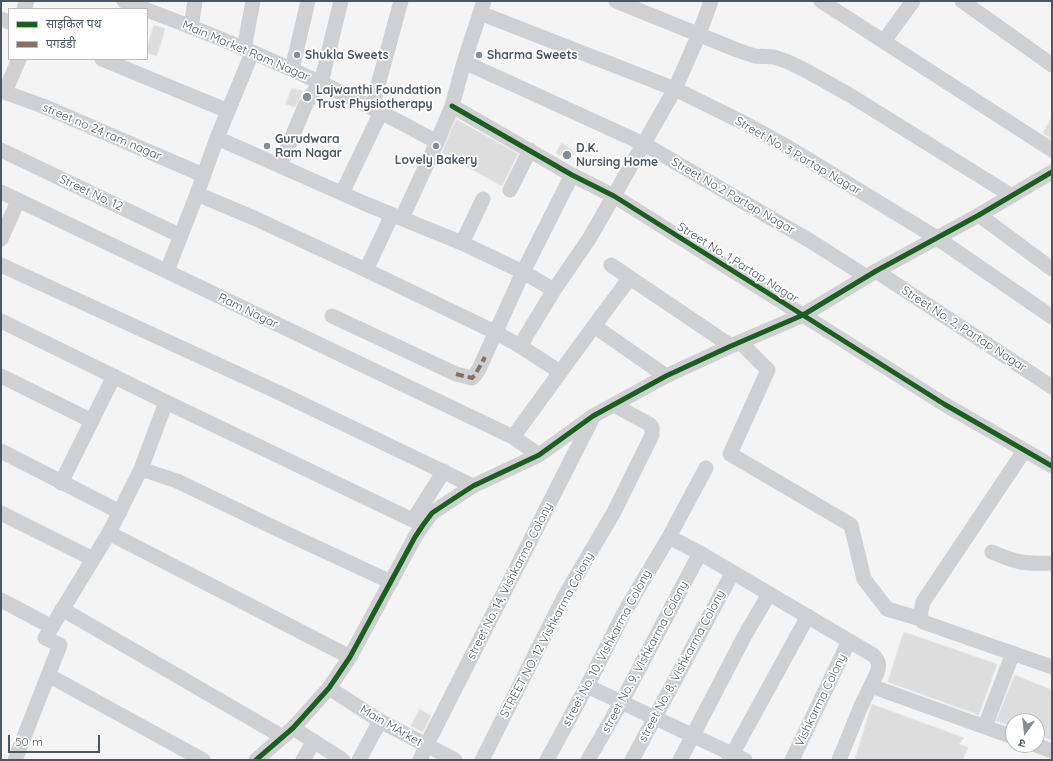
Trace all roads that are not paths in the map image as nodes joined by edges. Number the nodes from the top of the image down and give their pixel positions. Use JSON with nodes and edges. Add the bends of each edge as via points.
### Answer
{"nodes":[{"id":1,"x":124,"y":1,"type":"edge"},
{"id":2,"x":195,"y":1,"type":"edge"},
{"id":3,"x":253,"y":1,"type":"edge"},
{"id":4,"x":308,"y":1,"type":"edge"},
{"id":5,"x":341,"y":1,"type":"edge"},
{"id":6,"x":401,"y":1,"type":"edge"},
{"id":7,"x":616,"y":1,"type":"edge"},
{"id":8,"x":711,"y":1,"type":"edge"},
{"id":9,"x":821,"y":1,"type":"edge"},
{"id":10,"x":913,"y":1,"type":"edge"},
{"id":11,"x":962,"y":1,"type":"edge"},
{"id":12,"x":482,"y":7,"type":"edge"},
{"id":13,"x":143,"y":8,"type":"edge"},
{"id":14,"x":148,"y":10,"type":"edge"},
{"id":15,"x":191,"y":27,"type":"junction"},
{"id":16,"x":699,"y":34,"type":"junction"},
{"id":17,"x":884,"y":41,"type":"junction"},
{"id":18,"x":248,"y":51,"type":"junction"},
{"id":19,"x":18,"y":60,"type":"edge"},
{"id":20,"x":104,"y":60,"type":"edge"},
{"id":21,"x":464,"y":62,"type":"junction"},
{"id":22,"x":1052,"y":65,"type":"edge"},
{"id":23,"x":292,"y":69,"type":"junction"},
{"id":24,"x":321,"y":83,"type":"junction"},
{"id":25,"x":675,"y":89,"type":"junction"},
{"id":26,"x":3,"y":91,"type":"edge"},
{"id":27,"x":452,"y":106,"type":"junction"},
{"id":28,"x":376,"y":109,"type":"junction"},
{"id":29,"x":228,"y":111,"type":"junction"},
{"id":30,"x":217,"y":138,"type":"junction"},
{"id":31,"x":437,"y":142,"type":"junction"},
{"id":32,"x":644,"y":144,"type":"junction"},
{"id":33,"x":1,"y":150,"type":"edge"},
{"id":34,"x":530,"y":150,"type":"junction"},
{"id":35,"x":1052,"y":150,"type":"edge"},
{"id":36,"x":280,"y":166,"type":"junction"},
{"id":37,"x":1052,"y":172,"type":"edge"},
{"id":38,"x":572,"y":174,"type":"junction"},
{"id":39,"x":203,"y":175,"type":"junction"},
{"id":40,"x":510,"y":190,"type":"dead end"},
{"id":41,"x":1,"y":192,"type":"edge"},
{"id":42,"x":342,"y":193,"type":"junction"},
{"id":43,"x":198,"y":194,"type":"junction"},
{"id":44,"x":614,"y":196,"type":"junction"},
{"id":45,"x":1012,"y":196,"type":"junction"},
{"id":46,"x":483,"y":199,"type":"dead end"},
{"id":47,"x":18,"y":201,"type":"junction"},
{"id":48,"x":979,"y":215,"type":"junction"},
{"id":49,"x":397,"y":216,"type":"junction"},
{"id":50,"x":181,"y":236,"type":"junction"},
{"id":51,"x":937,"y":238,"type":"junction"},
{"id":52,"x":1,"y":239,"type":"edge"},
{"id":53,"x":462,"y":243,"type":"junction"},
{"id":54,"x":1,"y":265,"type":"edge"},
{"id":55,"x":611,"y":265,"type":"dead end"},
{"id":56,"x":1052,"y":268,"type":"edge"},
{"id":57,"x":366,"y":270,"type":"junction"},
{"id":58,"x":167,"y":271,"type":"junction"},
{"id":59,"x":523,"y":272,"type":"junction"},
{"id":60,"x":872,"y":274,"type":"junction"},
{"id":61,"x":629,"y":279,"type":"junction"},
{"id":62,"x":554,"y":290,"type":"junction"},
{"id":63,"x":803,"y":315,"type":"junction"},
{"id":64,"x":332,"y":316,"type":"dead end"},
{"id":65,"x":1052,"y":317,"type":"edge"},
{"id":66,"x":1,"y":321,"type":"edge"},
{"id":67,"x":594,"y":326,"type":"junction"},
{"id":68,"x":495,"y":332,"type":"junction"},
{"id":69,"x":735,"y":344,"type":"junction"},
{"id":70,"x":520,"y":346,"type":"junction"},
{"id":71,"x":560,"y":372,"type":"junction"},
{"id":72,"x":1,"y":376,"type":"edge"},
{"id":73,"x":114,"y":376,"type":"junction"},
{"id":74,"x":666,"y":376,"type":"junction"},
{"id":75,"x":1052,"y":387,"type":"edge"},
{"id":76,"x":166,"y":402,"type":"junction"},
{"id":77,"x":614,"y":405,"type":"junction"},
{"id":78,"x":593,"y":416,"type":"junction"},
{"id":79,"x":92,"y":421,"type":"junction"},
{"id":80,"x":513,"y":437,"type":"junction"},
{"id":81,"x":1,"y":451,"type":"edge"},
{"id":82,"x":1024,"y":451,"type":"junction"},
{"id":83,"x":539,"y":455,"type":"junction"},
{"id":84,"x":1052,"y":466,"type":"edge"},
{"id":85,"x":706,"y":468,"type":"dead end"},
{"id":86,"x":141,"y":469,"type":"junction"},
{"id":87,"x":444,"y":471,"type":"junction"},
{"id":88,"x":61,"y":482,"type":"junction"},
{"id":89,"x":474,"y":486,"type":"junction"},
{"id":90,"x":120,"y":512,"type":"junction"},
{"id":91,"x":1,"y":513,"type":"edge"},
{"id":92,"x":418,"y":523,"type":"junction"},
{"id":93,"x":109,"y":533,"type":"junction"},
{"id":94,"x":669,"y":537,"type":"junction"},
{"id":95,"x":992,"y":552,"type":"dead end"},
{"id":96,"x":700,"y":553,"type":"junction"},
{"id":97,"x":93,"y":559,"type":"junction"},
{"id":98,"x":1052,"y":563,"type":"edge"},
{"id":99,"x":733,"y":572,"type":"junction"},
{"id":100,"x":391,"y":582,"type":"junction"},
{"id":101,"x":769,"y":594,"type":"junction"},
{"id":102,"x":1,"y":600,"type":"edge"},
{"id":103,"x":62,"y":609,"type":"junction"},
{"id":104,"x":808,"y":616,"type":"junction"},
{"id":105,"x":921,"y":619,"type":"junction"},
{"id":106,"x":52,"y":627,"type":"junction"},
{"id":107,"x":849,"y":641,"type":"junction"},
{"id":108,"x":1013,"y":653,"type":"junction"},
{"id":109,"x":350,"y":657,"type":"junction"},
{"id":110,"x":1052,"y":667,"type":"edge"},
{"id":111,"x":48,"y":674,"type":"junction"},
{"id":112,"x":587,"y":686,"type":"junction"},
{"id":113,"x":870,"y":686,"type":"junction"},
{"id":114,"x":329,"y":688,"type":"junction"},
{"id":115,"x":621,"y":703,"type":"junction"},
{"id":116,"x":654,"y":719,"type":"junction"},
{"id":117,"x":380,"y":721,"type":"junction"},
{"id":118,"x":985,"y":726,"type":"junction"},
{"id":119,"x":288,"y":733,"type":"junction"},
{"id":120,"x":1005,"y":734,"type":"edge"},
{"id":121,"x":692,"y":736,"type":"junction"},
{"id":122,"x":314,"y":741,"type":"junction"},
{"id":123,"x":426,"y":746,"type":"junction"},
{"id":124,"x":735,"y":758,"type":"edge"},
{"id":125,"x":15,"y":760,"type":"edge"},
{"id":126,"x":203,"y":760,"type":"edge"},
{"id":127,"x":256,"y":760,"type":"edge"},
{"id":128,"x":303,"y":760,"type":"edge"},
{"id":129,"x":343,"y":760,"type":"edge"},
{"id":130,"x":359,"y":760,"type":"edge"},
{"id":131,"x":420,"y":760,"type":"edge"},
{"id":132,"x":455,"y":760,"type":"edge"},
{"id":133,"x":482,"y":760,"type":"edge"},
{"id":134,"x":547,"y":760,"type":"edge"},
{"id":135,"x":588,"y":760,"type":"edge"},
{"id":136,"x":632,"y":760,"type":"edge"},
{"id":137,"x":680,"y":760,"type":"edge"},
{"id":138,"x":792,"y":760,"type":"edge"},
{"id":139,"x":839,"y":760,"type":"edge"}],
"edges":[{"from":1,"to":13,"type":"street","name":"Main Market Ram Nagar"},
{"from":2,"to":15,"type":"street"},
{"from":3,"to":18,"type":"street"},
{"from":4,"to":23,"type":"street"},
{"from":5,"to":24,"type":"street"},
{"from":6,"to":28,"type":"street"},
{"from":7,"to":16,"type":"street"},
{"from":8,"to":16,"type":"street"},
{"from":9,"to":17,"type":"street"},
{"from":10,"to":17,"type":"street"},
{"from":11,"to":22,"type":"street"},
{"from":12,"to":21,"type":"street"},
{"from":12,"to":25,"type":"street","name":"Street No. 3 Partap Nagar"},
{"from":14,"to":15,"type":"street","name":"Main Market Ram Nagar"},
{"from":15,"to":18,"type":"street","name":"Main Market Ram Nagar"},
{"from":16,"to":25,"type":"street"},
{"from":16,"to":45,"type":"street","via":[[755,56],[774,57],[802,69],[848,94]]},
{"from":17,"to":35,"type":"street"},
{"from":18,"to":23,"type":"street","name":"Main Market Ram Nagar"},
{"from":18,"to":29,"type":"street"},
{"from":19,"to":26,"type":"street"},
{"from":20,"to":29,"type":"street"},
{"from":21,"to":27,"type":"street"},
{"from":21,"to":32,"type":"street","name":"Street No.2 Partap Nagar"},
{"from":23,"to":24,"type":"street","name":"Main Market Ram Nagar"},
{"from":24,"to":28,"type":"street","name":"Main Market Ram Nagar"},
{"from":24,"to":36,"type":"street","via":[[306,106]]},
{"from":25,"to":32,"type":"street"},
{"from":25,"to":51,"type":"street","name":"Street No. 3 Partap Nagar","via":[[786,146]]},
{"from":26,"to":39,"type":"street","name":"street no 24 ram nagar"},
{"from":27,"to":31,"type":"street"},
{"from":27,"to":34,"type":"street","name":"Street No. 1,Partap Nagar"},
{"from":28,"to":31,"type":"street","name":"Main Market Ram Nagar"},
{"from":28,"to":42,"type":"street"},
{"from":29,"to":30,"type":"street"},
{"from":30,"to":36,"type":"street"},
{"from":30,"to":39,"type":"street"},
{"from":31,"to":49,"type":"street"},
{"from":32,"to":44,"type":"street"},
{"from":32,"to":60,"type":"street","name":"Street No.2 Partap Nagar"},
{"from":33,"to":50,"type":"street","name":"Street No. 12"},
{"from":34,"to":38,"type":"street","name":"Street No. 1,Partap Nagar"},
{"from":34,"to":40,"type":"street"},
{"from":36,"to":42,"type":"street"},
{"from":37,"to":45,"type":"street"},
{"from":38,"to":44,"type":"street","name":"Street No. 1,Partap Nagar"},
{"from":38,"to":59,"type":"street"},
{"from":39,"to":43,"type":"street"},
{"from":41,"to":47,"type":"street","name":"Ram Nagar"},
{"from":42,"to":49,"type":"street"},
{"from":43,"to":50,"type":"street"},
{"from":43,"to":57,"type":"street"},
{"from":44,"to":62,"type":"street","via":[[589,239]]},
{"from":44,"to":63,"type":"street","name":"Street No. 1,Partap Nagar"},
{"from":45,"to":48,"type":"street"},
{"from":46,"to":53,"type":"street"},
{"from":47,"to":52,"type":"street"},
{"from":47,"to":58,"type":"street","name":"Ram Nagar"},
{"from":48,"to":51,"type":"street"},
{"from":48,"to":56,"type":"street"},
{"from":49,"to":53,"type":"street"},
{"from":49,"to":57,"type":"street"},
{"from":50,"to":58,"type":"street"},
{"from":51,"to":60,"type":"street"},
{"from":51,"to":65,"type":"street","name":"Street No. 3 Partap Nagar"},
{"from":53,"to":59,"type":"street"},
{"from":54,"to":87,"type":"street"},
{"from":55,"to":61,"type":"street"},
{"from":57,"to":68,"type":"street"},
{"from":58,"to":80,"type":"street","name":"Ram Nagar"},
{"from":59,"to":62,"type":"street"},
{"from":59,"to":68,"type":"street"},
{"from":60,"to":63,"type":"street"},
{"from":60,"to":75,"type":"street","name":"Street No. 2, Partap Nagar"},
{"from":61,"to":67,"type":"street"},
{"from":61,"to":69,"type":"street"},
{"from":62,"to":70,"type":"street"},
{"from":63,"to":69,"type":"street"},
{"from":63,"to":82,"type":"street","name":"Street No. 1,Partap Nagar"},
{"from":64,"to":68,"type":"street","via":[[468,378],[475,375]]},
{"from":66,"to":73,"type":"street"},
{"from":67,"to":71,"type":"street"},
{"from":67,"to":74,"type":"street"},
{"from":68,"to":70,"type":"street"},
{"from":69,"to":74,"type":"street"},
{"from":69,"to":105,"type":"street","via":[[768,370],[730,454],[851,524],[864,579],[887,609]]},
{"from":70,"to":71,"type":"street"},
{"from":71,"to":80,"type":"street"},
{"from":72,"to":79,"type":"street"},
{"from":73,"to":76,"type":"street"},
{"from":73,"to":79,"type":"street"},
{"from":74,"to":77,"type":"street"},
{"from":76,"to":86,"type":"street"},
{"from":76,"to":92,"type":"street"},
{"from":77,"to":78,"type":"street"},
{"from":77,"to":133,"type":"street","name":"STREET NO. 12 Vishkarma Colony","via":[[645,420],[652,427],[652,435],[614,512],[564,597]]},
{"from":78,"to":83,"type":"street"},
{"from":78,"to":123,"type":"street","name":"street No. 14, Vishkarma Colony"},
{"from":79,"to":88,"type":"street"},
{"from":80,"to":83,"type":"street","name":"Ram Nagar"},
{"from":81,"to":88,"type":"street"},
{"from":82,"to":84,"type":"street","name":"Street No. 1,Partap Nagar"},
{"from":82,"to":105,"type":"street","via":[[923,602],[920,610]]},
{"from":83,"to":89,"type":"street"},
{"from":85,"to":94,"type":"street","name":"street No. 10, Vishkarma Colony"},
{"from":86,"to":90,"type":"street"},
{"from":86,"to":100,"type":"street","via":[[177,482]]},
{"from":87,"to":89,"type":"street"},
{"from":87,"to":92,"type":"street"},
{"from":88,"to":90,"type":"street"},
{"from":89,"to":92,"type":"street"},
{"from":90,"to":93,"type":"street"},
{"from":91,"to":97,"type":"street"},
{"from":92,"to":100,"type":"street"},
{"from":93,"to":97,"type":"street"},
{"from":93,"to":109,"type":"street"},
{"from":94,"to":96,"type":"street"},
{"from":94,"to":112,"type":"street","name":"street No. 10, Vishkarma Colony","via":[[625,611]]},
{"from":95,"to":98,"type":"street","via":[[1021,563]]},
{"from":96,"to":99,"type":"street"},
{"from":96,"to":115,"type":"street","name":"street No. 9, Vishkarma Colony"},
{"from":97,"to":103,"type":"street"},
{"from":99,"to":101,"type":"street"},
{"from":99,"to":116,"type":"street","name":"street No. 8, Vishkarma Colony"},
{"from":100,"to":109,"type":"street"},
{"from":101,"to":104,"type":"street"},
{"from":101,"to":121,"type":"street"},
{"from":102,"to":106,"type":"street"},
{"from":103,"to":106,"type":"street"},
{"from":103,"to":119,"type":"street"},
{"from":104,"to":107,"type":"street"},
{"from":104,"to":124,"type":"street"},
{"from":105,"to":108,"type":"street","via":[[923,622]]},
{"from":106,"to":111,"type":"street","via":[[45,638],[60,645]]},
{"from":107,"to":113,"type":"street","via":[[873,654],[878,660],[879,667]]},
{"from":107,"to":138,"type":"street","name":"Vishkarma Colony"},
{"from":108,"to":110,"type":"street"},
{"from":108,"to":118,"type":"street"},
{"from":109,"to":114,"type":"street"},
{"from":111,"to":125,"type":"street"},
{"from":111,"to":126,"type":"street"},
{"from":112,"to":115,"type":"street"},
{"from":112,"to":134,"type":"street","name":"street No. 10, Vishkarma Colony"},
{"from":113,"to":118,"type":"street"},
{"from":113,"to":139,"type":"street"},
{"from":114,"to":117,"type":"street","name":"Main MArket"},
{"from":114,"to":119,"type":"street"},
{"from":115,"to":116,"type":"street"},
{"from":115,"to":135,"type":"street","name":"street No. 9, Vishkarma Colony"},
{"from":116,"to":121,"type":"street"},
{"from":116,"to":136,"type":"street","name":"street No. 8, Vishkarma Colony"},
{"from":117,"to":123,"type":"street","name":"Main MArket"},
{"from":117,"to":130,"type":"street"},
{"from":118,"to":120,"type":"street"},
{"from":119,"to":122,"type":"street"},
{"from":119,"to":127,"type":"street"},
{"from":121,"to":124,"type":"street"},
{"from":121,"to":137,"type":"street"},
{"from":122,"to":128,"type":"street"},
{"from":122,"to":129,"type":"street"},
{"from":123,"to":131,"type":"street","name":"street No. 14, Vishkarma Colony"},
{"from":123,"to":132,"type":"street","name":"Main MArket"}]}
